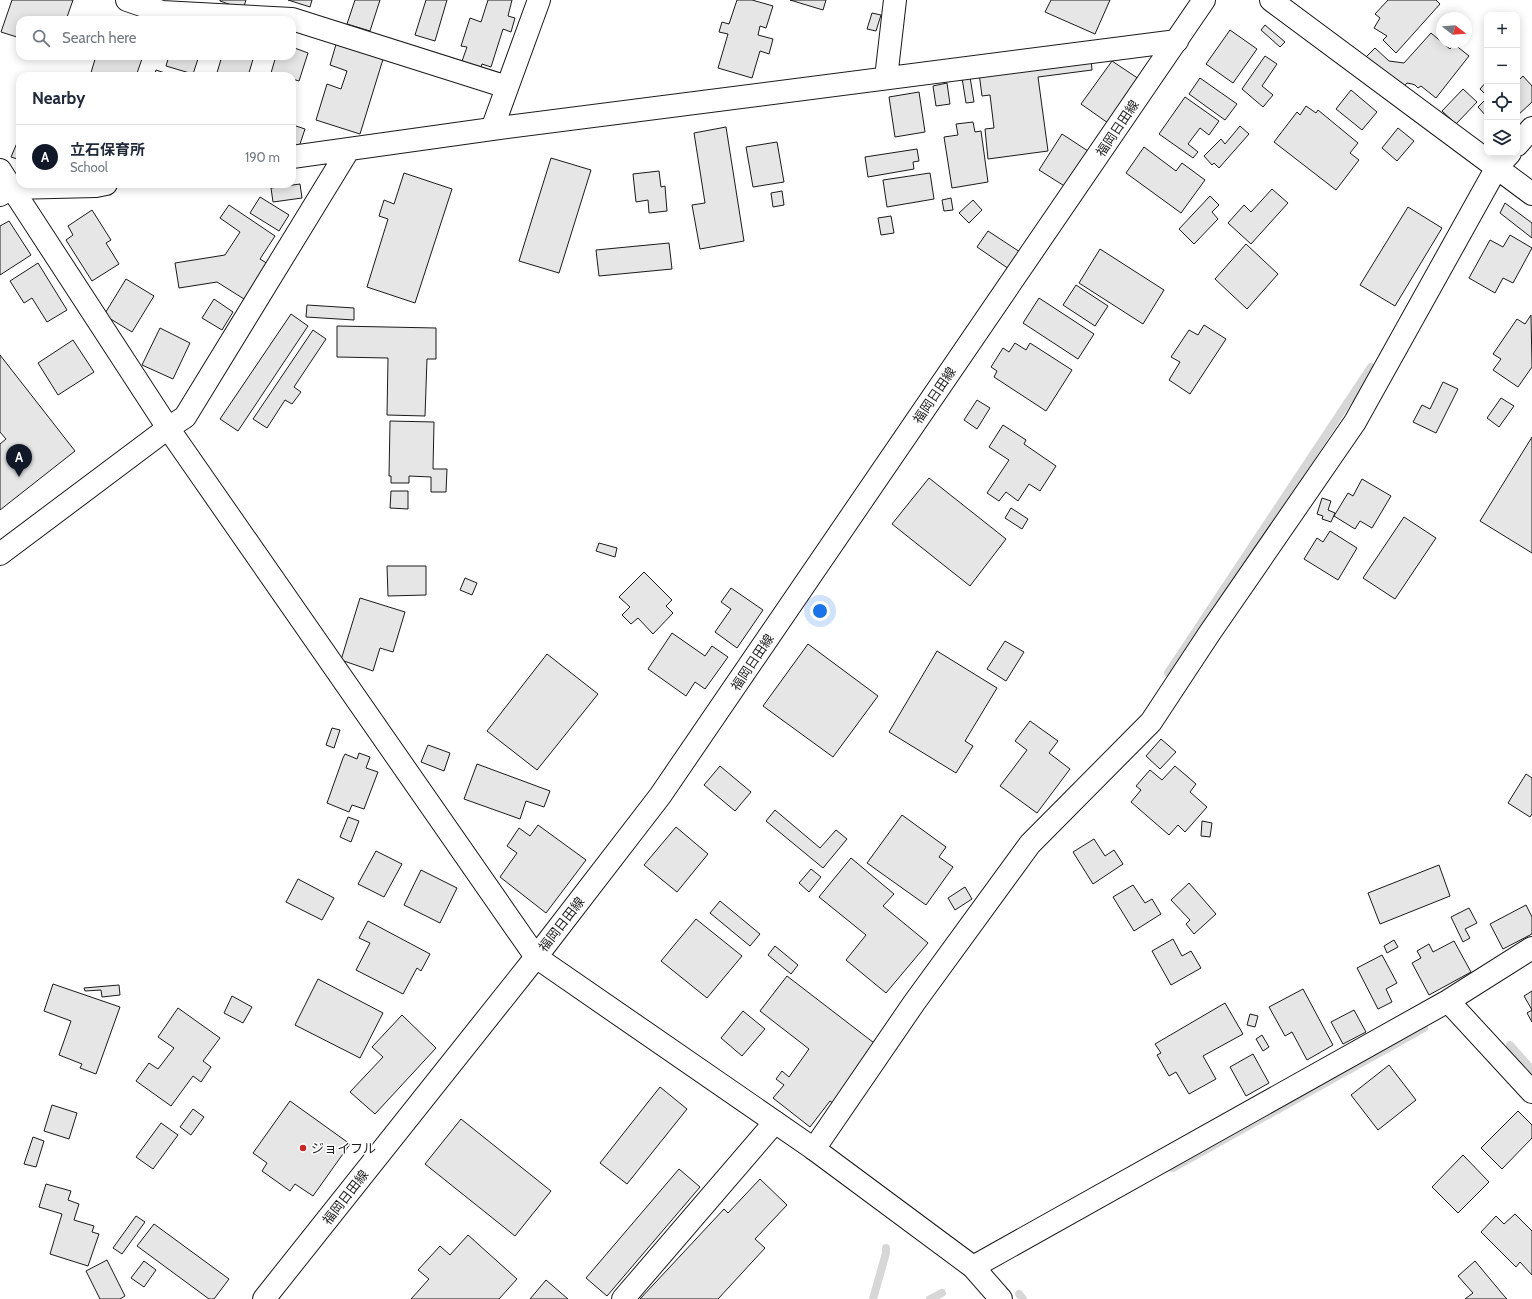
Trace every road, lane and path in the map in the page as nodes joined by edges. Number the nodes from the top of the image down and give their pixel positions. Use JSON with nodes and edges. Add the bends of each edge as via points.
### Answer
{"nodes":[{"id":1,"x":127,"y":0,"type":"edge"},
{"id":2,"x":539,"y":0,"type":"edge"},
{"id":3,"x":895,"y":0,"type":"edge"},
{"id":4,"x":1204,"y":0,"type":"edge"},
{"id":5,"x":1271,"y":0,"type":"edge"},
{"id":6,"x":236,"y":16,"type":"edge"},
{"id":7,"x":296,"y":20,"type":"edge"},
{"id":8,"x":1177,"y":41,"type":"junction"},
{"id":9,"x":886,"y":78,"type":"junction"},
{"id":10,"x":507,"y":87,"type":"junction"},
{"id":11,"x":1532,"y":128,"type":"edge"},
{"id":12,"x":492,"y":129,"type":"junction"},
{"id":13,"x":1520,"y":142,"type":"edge"},
{"id":14,"x":349,"y":149,"type":"junction"},
{"id":15,"x":296,"y":156,"type":"edge"},
{"id":16,"x":1503,"y":160,"type":"edge"},
{"id":17,"x":4,"y":184,"type":"edge"},
{"id":18,"x":16,"y":184,"type":"edge"},
{"id":19,"x":1532,"y":194,"type":"edge"},
{"id":20,"x":168,"y":428,"type":"junction"},
{"id":21,"x":0,"y":554,"type":"edge"},
{"id":22,"x":1532,"y":948,"type":"edge"},
{"id":23,"x":536,"y":957,"type":"junction"},
{"id":24,"x":1448,"y":1001,"type":"junction"},
{"id":25,"x":1532,"y":1092,"type":"edge"},
{"id":26,"x":775,"y":1122,"type":"junction"},
{"id":27,"x":814,"y":1149,"type":"junction"},
{"id":28,"x":973,"y":1267,"type":"junction"},
{"id":29,"x":264,"y":1299,"type":"edge"},
{"id":30,"x":623,"y":1299,"type":"edge"},
{"id":31,"x":1001,"y":1299,"type":"edge"}],
"edges":[{"from":1,"to":6,"type":"street","via":[[162,12]]},
{"from":2,"to":10,"type":"street"},
{"from":3,"to":9,"type":"street"},
{"from":4,"to":8,"type":"street","name":"福岡日田線"},
{"from":5,"to":16,"type":"street"},
{"from":7,"to":10,"type":"street"},
{"from":8,"to":9,"type":"street"},
{"from":8,"to":23,"type":"street","name":"福岡日田線","via":[[660,796]]},
{"from":9,"to":12,"type":"street"},
{"from":10,"to":12,"type":"street"},
{"from":11,"to":13,"type":"street"},
{"from":12,"to":14,"type":"street"},
{"from":14,"to":15,"type":"street"},
{"from":14,"to":20,"type":"street","via":[[185,417]]},
{"from":16,"to":19,"type":"street"},
{"from":16,"to":27,"type":"street","via":[[1355,422],[1151,722],[1030,844],[914,1003]]},
{"from":17,"to":18,"type":"street"},
{"from":17,"to":20,"type":"street"},
{"from":20,"to":21,"type":"street"},
{"from":20,"to":23,"type":"street"},
{"from":22,"to":24,"type":"street"},
{"from":23,"to":26,"type":"street"},
{"from":23,"to":29,"type":"street","name":"福岡日田線"},
{"from":24,"to":25,"type":"street"},
{"from":24,"to":28,"type":"street"},
{"from":26,"to":27,"type":"street"},
{"from":26,"to":30,"type":"street"},
{"from":27,"to":28,"type":"street"},
{"from":28,"to":31,"type":"street"}]}
